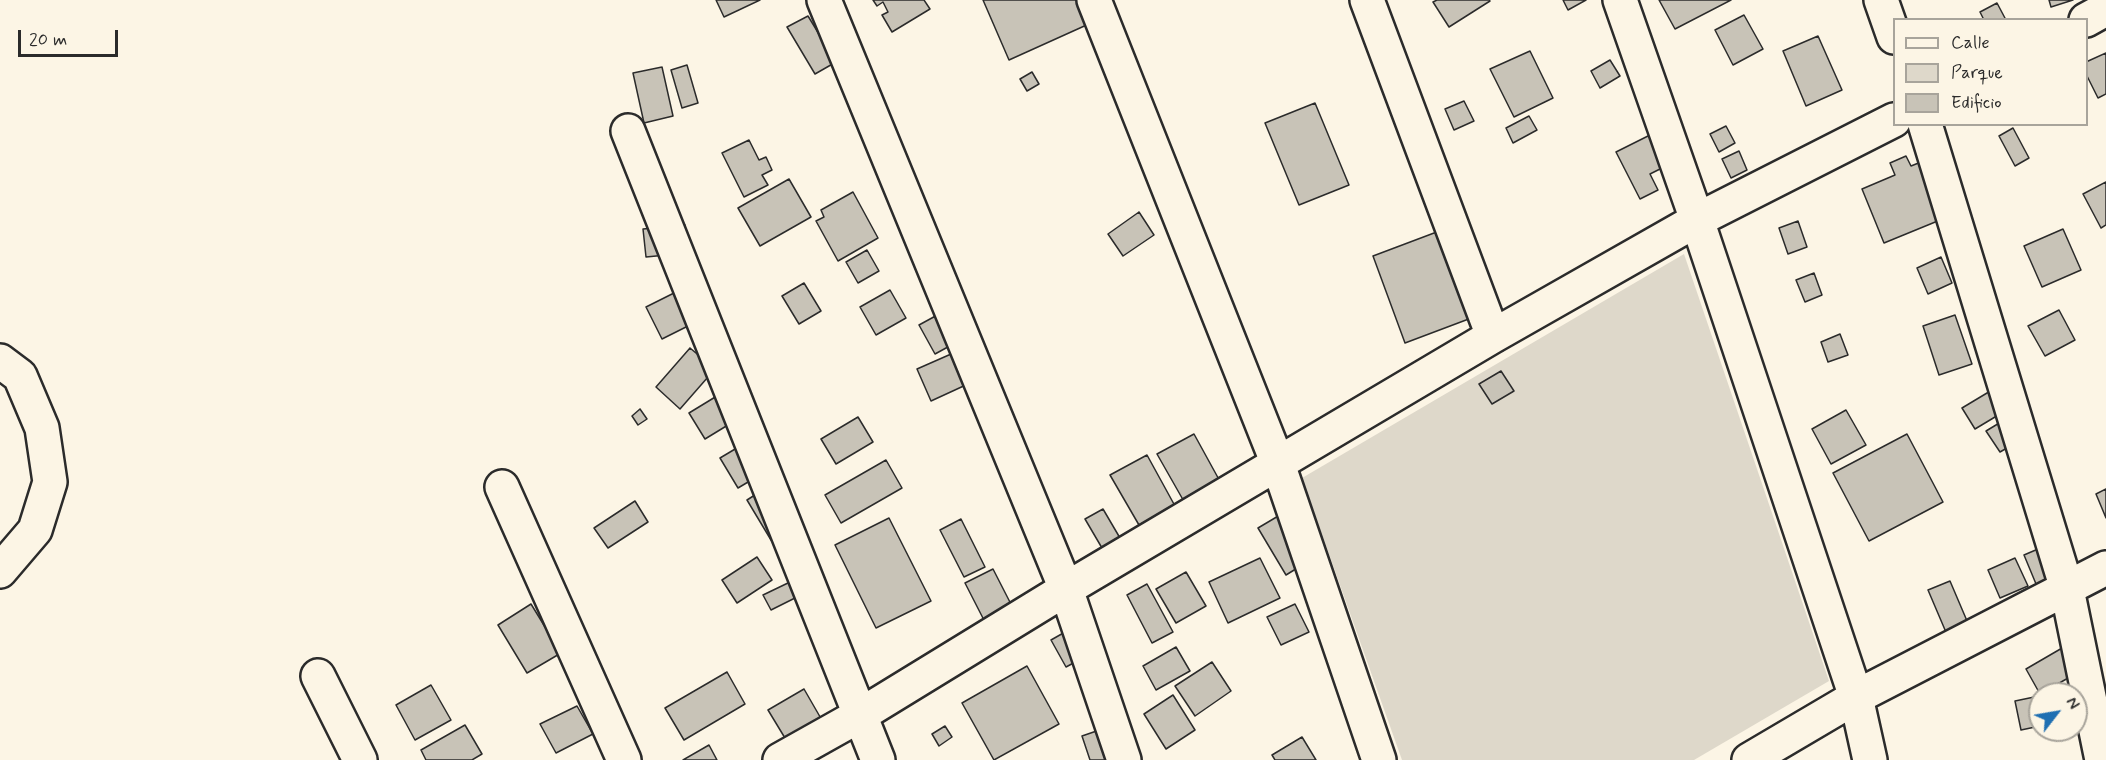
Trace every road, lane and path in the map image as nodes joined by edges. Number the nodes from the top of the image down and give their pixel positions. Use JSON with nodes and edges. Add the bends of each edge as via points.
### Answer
{"nodes":[{"id":1,"x":824,"y":0,"type":"edge"},
{"id":2,"x":1094,"y":0,"type":"edge"},
{"id":3,"x":1367,"y":0,"type":"edge"},
{"id":4,"x":1620,"y":0,"type":"edge"},
{"id":5,"x":1881,"y":0,"type":"edge"},
{"id":6,"x":2106,"y":9,"type":"edge"},
{"id":7,"x":2088,"y":19,"type":"edge"},
{"id":8,"x":1893,"y":34,"type":"edge"},
{"id":9,"x":1893,"y":121,"type":"edge"},
{"id":10,"x":1926,"y":126,"type":"edge"},
{"id":11,"x":628,"y":130,"type":"dead end"},
{"id":12,"x":1697,"y":220,"type":"junction"},
{"id":13,"x":1493,"y":336,"type":"junction"},
{"id":14,"x":0,"y":361,"type":"edge"},
{"id":15,"x":1278,"y":464,"type":"junction"},
{"id":16,"x":502,"y":487,"type":"dead end"},
{"id":17,"x":2106,"y":568,"type":"edge"},
{"id":18,"x":0,"y":571,"type":"edge"},
{"id":19,"x":1066,"y":589,"type":"junction"},
{"id":20,"x":2067,"y":589,"type":"junction"},
{"id":21,"x":318,"y":676,"type":"dead end"},
{"id":22,"x":1856,"y":697,"type":"junction"},
{"id":23,"x":862,"y":714,"type":"junction"},
{"id":24,"x":360,"y":760,"type":"edge"},
{"id":25,"x":624,"y":760,"type":"edge"},
{"id":26,"x":780,"y":760,"type":"edge"},
{"id":27,"x":878,"y":760,"type":"edge"},
{"id":28,"x":1124,"y":760,"type":"edge"},
{"id":29,"x":1379,"y":760,"type":"edge"},
{"id":30,"x":1749,"y":760,"type":"edge"},
{"id":31,"x":1870,"y":760,"type":"edge"},
{"id":32,"x":2102,"y":760,"type":"edge"}],
"edges":[{"from":1,"to":19,"type":"street"},
{"from":2,"to":15,"type":"street"},
{"from":3,"to":13,"type":"street"},
{"from":4,"to":12,"type":"street"},
{"from":5,"to":8,"type":"street"},
{"from":6,"to":7,"type":"street"},
{"from":9,"to":12,"type":"street"},
{"from":10,"to":20,"type":"street"},
{"from":11,"to":23,"type":"street"},
{"from":12,"to":13,"type":"street"},
{"from":12,"to":22,"type":"street"},
{"from":13,"to":15,"type":"street"},
{"from":14,"to":18,"type":"street","via":[[20,376],[42,428],[50,482],[35,530]]},
{"from":15,"to":19,"type":"street"},
{"from":15,"to":29,"type":"street"},
{"from":16,"to":25,"type":"street"},
{"from":17,"to":20,"type":"street"},
{"from":19,"to":23,"type":"street"},
{"from":19,"to":28,"type":"street"},
{"from":20,"to":22,"type":"street"},
{"from":20,"to":32,"type":"street"},
{"from":21,"to":24,"type":"street"},
{"from":22,"to":30,"type":"street"},
{"from":22,"to":31,"type":"street"},
{"from":23,"to":26,"type":"street"},
{"from":23,"to":27,"type":"street"}]}
